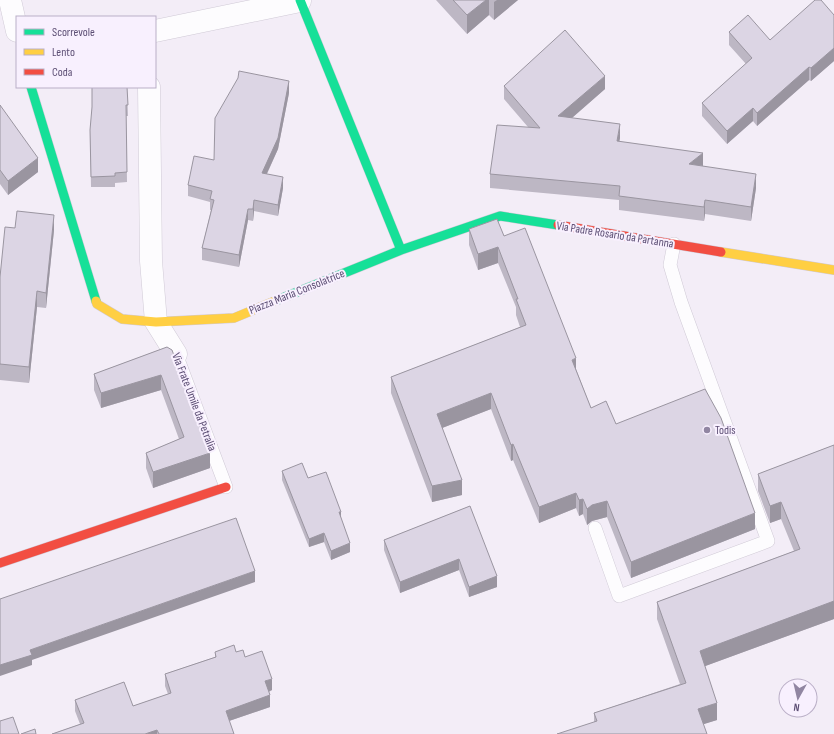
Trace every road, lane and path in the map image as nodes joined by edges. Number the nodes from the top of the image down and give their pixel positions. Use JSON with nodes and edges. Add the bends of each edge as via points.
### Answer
{"nodes":[{"id":1,"x":10,"y":0,"type":"edge"},
{"id":2,"x":300,"y":0,"type":"edge"},
{"id":3,"x":16,"y":27,"type":"edge"},
{"id":4,"x":156,"y":31,"type":"edge"},
{"id":5,"x":31,"y":88,"type":"edge"},
{"id":6,"x":149,"y":88,"type":"edge"},
{"id":7,"x":674,"y":244,"type":"junction"},
{"id":8,"x":401,"y":250,"type":"junction"},
{"id":9,"x":834,"y":270,"type":"edge"},
{"id":10,"x":156,"y":322,"type":"junction"},
{"id":11,"x":176,"y":354,"type":"joint"},
{"id":12,"x":226,"y":487,"type":"joint"},
{"id":13,"x":595,"y":528,"type":"dead end"},
{"id":14,"x":0,"y":563,"type":"edge"}],
"edges":[{"from":1,"to":3,"type":"street"},
{"from":2,"to":4,"type":"street"},
{"from":2,"to":8,"type":"street"},
{"from":5,"to":10,"type":"street","via":[[97,304],[122,319]]},
{"from":6,"to":10,"type":"street","via":[[151,261]]},
{"from":7,"to":8,"type":"street","name":"Via Padre Rosario da Partanna","via":[[500,216]]},
{"from":7,"to":9,"type":"street","name":"Via Padre Rosario da Partanna"},
{"from":7,"to":13,"type":"lane","via":[[670,265],[681,302],[768,541],[619,596]]},
{"from":8,"to":10,"type":"street","name":"Piazza Maria Consolatrice","via":[[234,318]]},
{"from":10,"to":11,"type":"street","name":"Via Frate Umile da Petralia"},
{"from":11,"to":12,"type":"lane","name":"Via Frate Umile da Petralia"},
{"from":12,"to":14,"type":"street","name":"Via Frate Umile da Petralia"}]}
